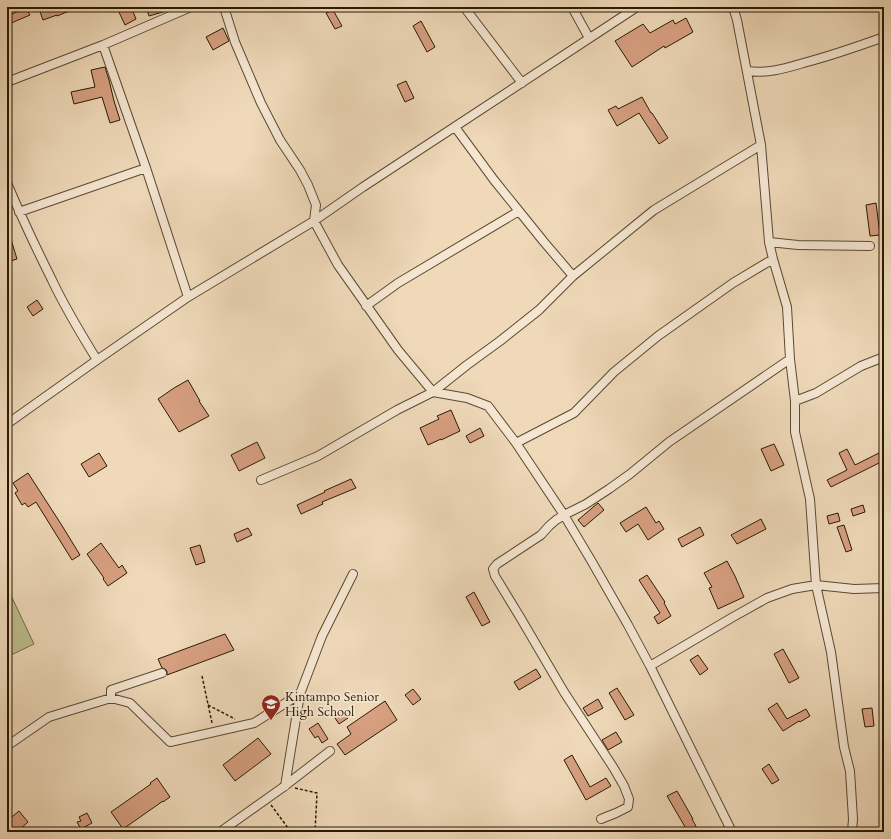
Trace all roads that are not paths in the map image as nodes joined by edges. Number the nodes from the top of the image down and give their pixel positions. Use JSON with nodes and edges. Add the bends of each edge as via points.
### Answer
{"nodes":[{"id":1,"x":191,"y":7,"type":"edge"},
{"id":2,"x":224,"y":7,"type":"edge"},
{"id":3,"x":464,"y":7,"type":"edge"},
{"id":4,"x":572,"y":7,"type":"edge"},
{"id":5,"x":637,"y":7,"type":"edge"},
{"id":6,"x":732,"y":7,"type":"edge"},
{"id":7,"x":884,"y":37,"type":"edge"},
{"id":8,"x":589,"y":38,"type":"junction"},
{"id":9,"x":103,"y":45,"type":"junction"},
{"id":10,"x":747,"y":71,"type":"junction"},
{"id":11,"x":7,"y":82,"type":"edge"},
{"id":12,"x":522,"y":83,"type":"junction"},
{"id":13,"x":455,"y":127,"type":"junction"},
{"id":14,"x":761,"y":145,"type":"junction"},
{"id":15,"x":146,"y":168,"type":"junction"},
{"id":16,"x":7,"y":183,"type":"edge"},
{"id":17,"x":519,"y":211,"type":"junction"},
{"id":18,"x":19,"y":212,"type":"junction"},
{"id":19,"x":314,"y":221,"type":"junction"},
{"id":20,"x":770,"y":242,"type":"junction"},
{"id":21,"x":870,"y":246,"type":"dead end"},
{"id":22,"x":773,"y":259,"type":"junction"},
{"id":23,"x":573,"y":276,"type":"junction"},
{"id":24,"x":188,"y":297,"type":"junction"},
{"id":25,"x":366,"y":306,"type":"junction"},
{"id":26,"x":884,"y":356,"type":"edge"},
{"id":27,"x":790,"y":359,"type":"junction"},
{"id":28,"x":97,"y":360,"type":"junction"},
{"id":29,"x":432,"y":392,"type":"junction"},
{"id":30,"x":794,"y":401,"type":"junction"},
{"id":31,"x":7,"y":424,"type":"edge"},
{"id":32,"x":516,"y":443,"type":"junction"},
{"id":33,"x":261,"y":480,"type":"dead end"},
{"id":34,"x":564,"y":515,"type":"junction"},
{"id":35,"x":353,"y":574,"type":"dead end"},
{"id":36,"x":816,"y":585,"type":"junction"},
{"id":37,"x":884,"y":588,"type":"edge"},
{"id":38,"x":650,"y":666,"type":"junction"},
{"id":39,"x":162,"y":673,"type":"dead end"},
{"id":40,"x":300,"y":694,"type":"junction"},
{"id":41,"x":111,"y":698,"type":"junction"},
{"id":42,"x":7,"y":746,"type":"edge"},
{"id":43,"x":330,"y":751,"type":"dead end"},
{"id":44,"x":285,"y":786,"type":"junction"},
{"id":45,"x":601,"y":819,"type":"dead end"},
{"id":46,"x":220,"y":832,"type":"edge"},
{"id":47,"x":732,"y":832,"type":"edge"},
{"id":48,"x":852,"y":832,"type":"edge"}],
"edges":[{"from":1,"to":9,"type":"street"},
{"from":2,"to":19,"type":"street","via":[[235,42],[261,103],[308,185],[316,205]]},
{"from":3,"to":12,"type":"street"},
{"from":4,"to":8,"type":"street"},
{"from":5,"to":8,"type":"street"},
{"from":6,"to":10,"type":"street"},
{"from":7,"to":10,"type":"street","via":[[833,55],[777,70]]},
{"from":8,"to":12,"type":"street"},
{"from":9,"to":11,"type":"street"},
{"from":9,"to":15,"type":"street"},
{"from":10,"to":14,"type":"street"},
{"from":12,"to":13,"type":"street"},
{"from":13,"to":17,"type":"street"},
{"from":13,"to":19,"type":"street"},
{"from":14,"to":20,"type":"street"},
{"from":14,"to":23,"type":"street","via":[[654,210]]},
{"from":15,"to":18,"type":"street"},
{"from":15,"to":24,"type":"street"},
{"from":16,"to":18,"type":"street"},
{"from":17,"to":23,"type":"street"},
{"from":17,"to":25,"type":"street"},
{"from":18,"to":28,"type":"street","via":[[52,281]]},
{"from":19,"to":24,"type":"street"},
{"from":19,"to":25,"type":"street","via":[[338,265]]},
{"from":20,"to":21,"type":"street"},
{"from":20,"to":22,"type":"street"},
{"from":22,"to":27,"type":"street","via":[[787,307]]},
{"from":22,"to":32,"type":"street","via":[[732,283],[658,336],[614,372],[574,413]]},
{"from":23,"to":29,"type":"street","via":[[539,310]]},
{"from":24,"to":28,"type":"street"},
{"from":25,"to":29,"type":"street"},
{"from":26,"to":30,"type":"street","via":[[861,366],[816,393]]},
{"from":27,"to":30,"type":"street"},
{"from":27,"to":34,"type":"street","via":[[669,442],[609,489]]},
{"from":28,"to":31,"type":"street"},
{"from":29,"to":32,"type":"street","via":[[467,398],[488,406]]},
{"from":29,"to":33,"type":"street","via":[[318,456]]},
{"from":30,"to":36,"type":"street","via":[[795,432],[810,499]]},
{"from":32,"to":34,"type":"street"},
{"from":34,"to":38,"type":"street"},
{"from":34,"to":45,"type":"street","via":[[494,569],[495,576],[560,685],[624,786],[629,799],[628,807]]},
{"from":35,"to":40,"type":"street","via":[[322,636]]},
{"from":36,"to":37,"type":"street","via":[[854,589]]},
{"from":36,"to":38,"type":"street","via":[[792,589],[767,598]]},
{"from":36,"to":48,"type":"street","via":[[831,652],[844,747],[850,771]]},
{"from":38,"to":47,"type":"street"},
{"from":39,"to":41,"type":"street","via":[[111,690]]},
{"from":40,"to":41,"type":"street","via":[[254,724],[170,742],[130,703]]},
{"from":40,"to":44,"type":"street"},
{"from":41,"to":42,"type":"street","via":[[49,717]]},
{"from":43,"to":44,"type":"street"},
{"from":44,"to":46,"type":"street"}]}
